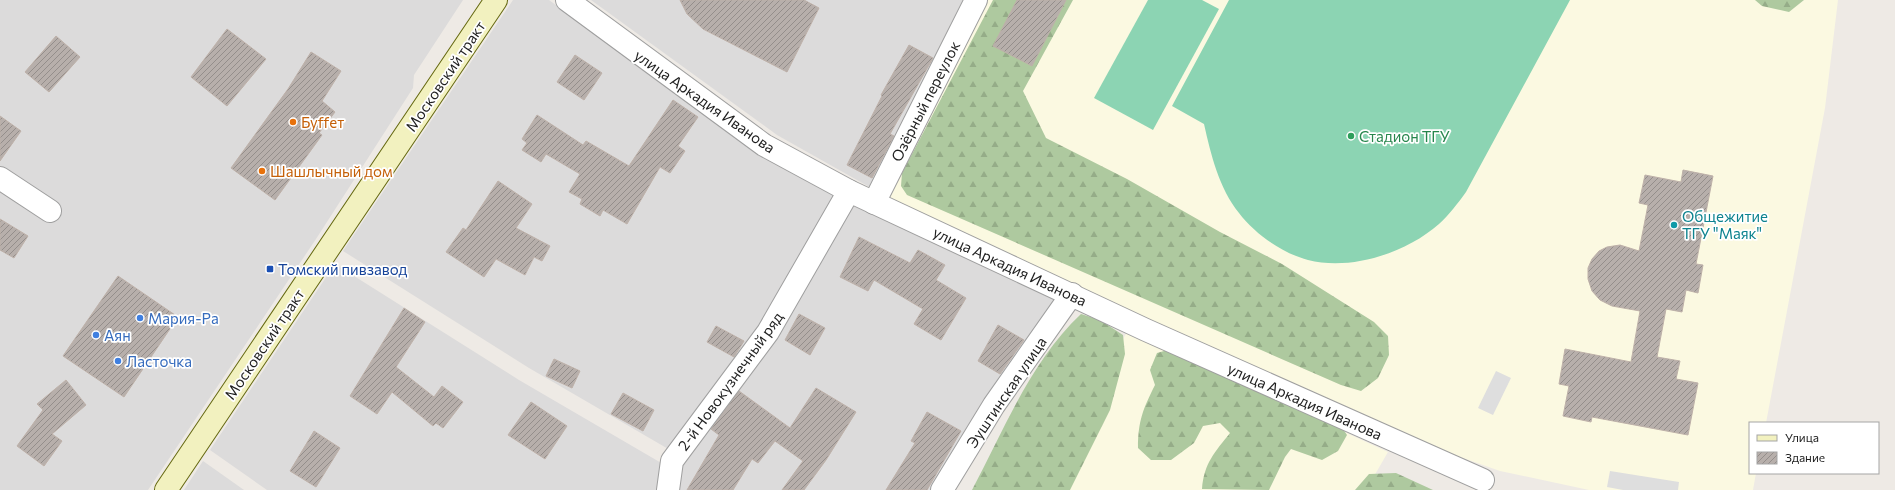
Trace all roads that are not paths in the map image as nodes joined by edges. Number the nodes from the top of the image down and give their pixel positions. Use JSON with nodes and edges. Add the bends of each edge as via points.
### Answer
{"nodes":[{"id":1,"x":496,"y":0,"type":"edge"},
{"id":2,"x":567,"y":0,"type":"edge"},
{"id":3,"x":976,"y":0,"type":"edge"},
{"id":4,"x":0,"y":178,"type":"edge"},
{"id":5,"x":849,"y":191,"type":"junction"},
{"id":6,"x":874,"y":202,"type":"junction"},
{"id":7,"x":50,"y":211,"type":"dead end"},
{"id":8,"x":1072,"y":294,"type":"junction"},
{"id":9,"x":1483,"y":480,"type":"dead end"},
{"id":10,"x":166,"y":490,"type":"edge"},
{"id":11,"x":668,"y":490,"type":"edge"},
{"id":12,"x":942,"y":490,"type":"edge"}],
"edges":[{"from":1,"to":10,"type":"main road","name":"Московский тракт"},
{"from":2,"to":5,"type":"street","name":"улица Аркадия Иванова","via":[[764,145]]},
{"from":3,"to":6,"type":"street","name":"Озёрный переулок"},
{"from":4,"to":7,"type":"street"},
{"from":5,"to":6,"type":"street","name":"улица Аркадия Иванова"},
{"from":5,"to":11,"type":"street","name":"2-й Новокузнечный ряд","via":[[768,332],[672,461]]},
{"from":6,"to":8,"type":"street","name":"улица Аркадия Иванова"},
{"from":8,"to":9,"type":"street","name":"улица Аркадия Иванова","via":[[1146,330]]},
{"from":8,"to":12,"type":"street","name":"Эуштинская улица","via":[[994,405]]}]}
